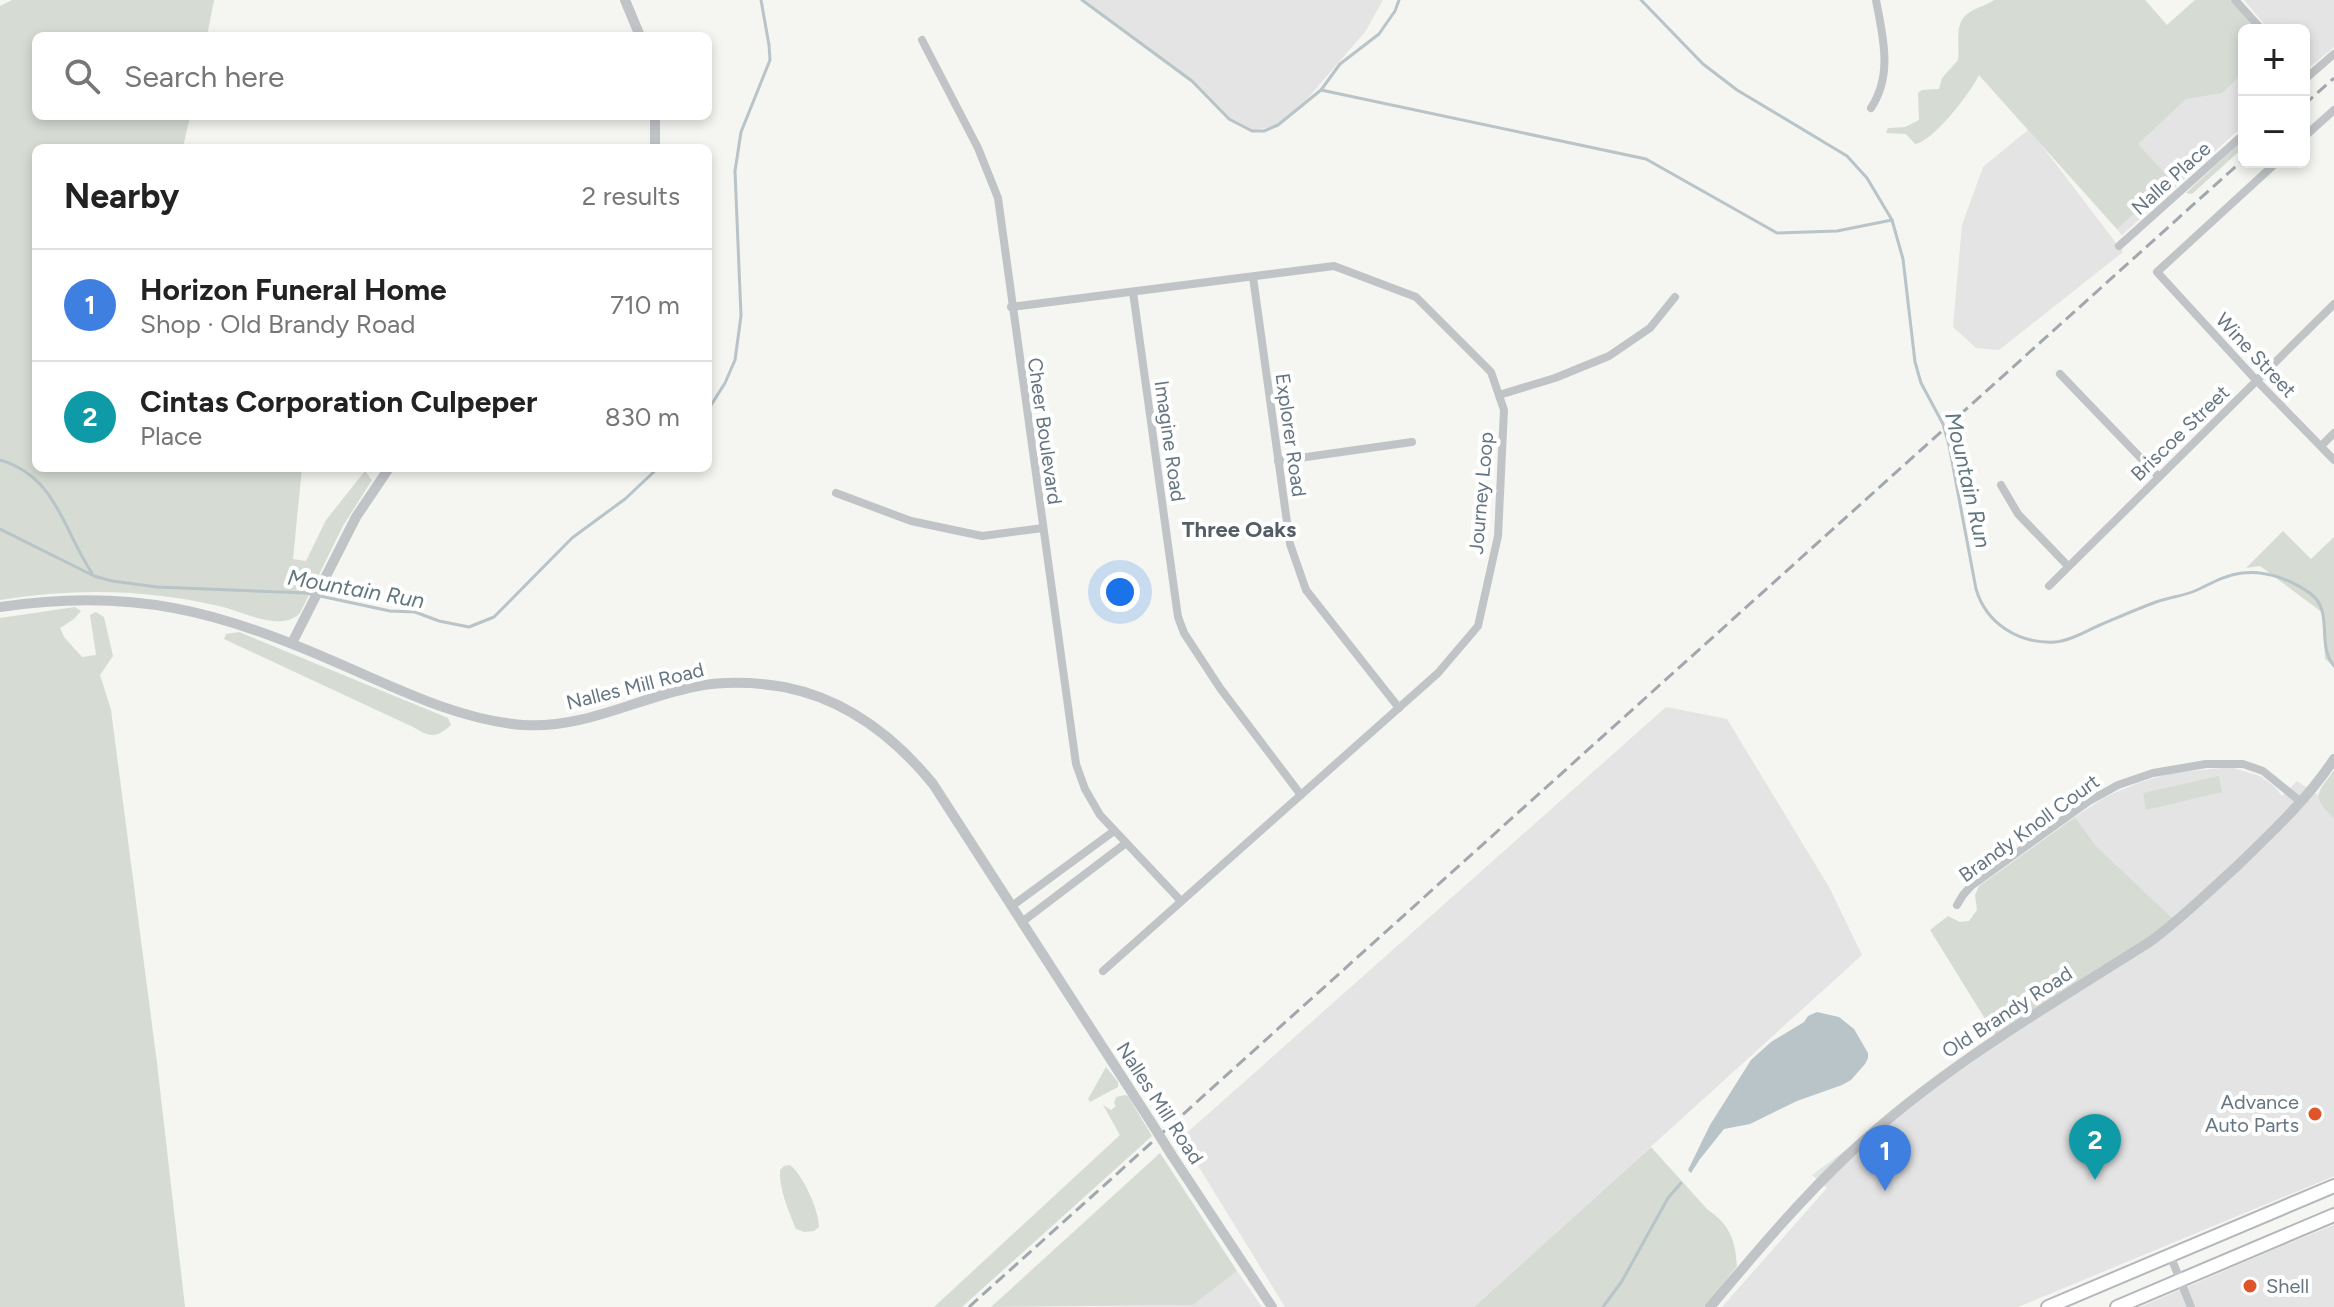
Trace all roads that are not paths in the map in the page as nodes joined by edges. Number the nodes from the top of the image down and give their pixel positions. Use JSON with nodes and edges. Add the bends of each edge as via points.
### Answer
{"nodes":[{"id":1,"x":625,"y":0,"type":"edge"},
{"id":2,"x":1876,"y":0,"type":"edge"},
{"id":3,"x":2235,"y":0,"type":"edge"},
{"id":4,"x":2257,"y":24,"type":"edge"},
{"id":5,"x":638,"y":32,"type":"edge"},
{"id":6,"x":922,"y":40,"type":"dead end"},
{"id":7,"x":2334,"y":54,"type":"edge"},
{"id":8,"x":2310,"y":75,"type":"edge"},
{"id":9,"x":1871,"y":108,"type":"dead end"},
{"id":10,"x":2334,"y":110,"type":"edge"},
{"id":11,"x":655,"y":120,"type":"edge"},
{"id":12,"x":2310,"y":132,"type":"edge"},
{"id":13,"x":2238,"y":139,"type":"edge"},
{"id":14,"x":655,"y":144,"type":"edge"},
{"id":15,"x":2270,"y":168,"type":"edge"},
{"id":16,"x":2119,"y":246,"type":"dead end"},
{"id":17,"x":1253,"y":277,"type":"junction"},
{"id":18,"x":1133,"y":292,"type":"junction"},
{"id":19,"x":1675,"y":297,"type":"dead end"},
{"id":20,"x":2334,"y":304,"type":"edge"},
{"id":21,"x":1011,"y":307,"type":"junction"},
{"id":22,"x":2060,"y":374,"type":"dead end"},
{"id":23,"x":2256,"y":380,"type":"junction"},
{"id":24,"x":1499,"y":395,"type":"junction"},
{"id":25,"x":2334,"y":433,"type":"edge"},
{"id":26,"x":1412,"y":442,"type":"dead end"},
{"id":27,"x":2321,"y":446,"type":"junction"},
{"id":28,"x":2334,"y":460,"type":"edge"},
{"id":29,"x":1278,"y":461,"type":"junction"},
{"id":30,"x":386,"y":472,"type":"edge"},
{"id":31,"x":2158,"y":476,"type":"junction"},
{"id":32,"x":2001,"y":485,"type":"dead end"},
{"id":33,"x":836,"y":493,"type":"dead end"},
{"id":34,"x":1043,"y":528,"type":"junction"},
{"id":35,"x":2068,"y":566,"type":"junction"},
{"id":36,"x":2049,"y":586,"type":"dead end"},
{"id":37,"x":0,"y":607,"type":"edge"},
{"id":38,"x":292,"y":643,"type":"junction"},
{"id":39,"x":1399,"y":708,"type":"junction"},
{"id":40,"x":2334,"y":759,"type":"edge"},
{"id":41,"x":1301,"y":795,"type":"junction"},
{"id":42,"x":2301,"y":802,"type":"junction"},
{"id":43,"x":1114,"y":831,"type":"junction"},
{"id":44,"x":1126,"y":843,"type":"junction"},
{"id":45,"x":1181,"y":901,"type":"junction"},
{"id":46,"x":1957,"y":905,"type":"dead end"},
{"id":47,"x":1012,"y":906,"type":"junction"},
{"id":48,"x":1022,"y":922,"type":"junction"},
{"id":49,"x":1103,"y":971,"type":"dead end"},
{"id":50,"x":2334,"y":1186,"type":"edge"},
{"id":51,"x":2334,"y":1215,"type":"edge"},
{"id":52,"x":2170,"y":1255,"type":"junction"},
{"id":53,"x":2180,"y":1280,"type":"junction"},
{"id":54,"x":1272,"y":1307,"type":"edge"},
{"id":55,"x":1710,"y":1307,"type":"edge"},
{"id":56,"x":2048,"y":1307,"type":"edge"},
{"id":57,"x":2117,"y":1307,"type":"edge"},
{"id":58,"x":2191,"y":1307,"type":"edge"}],
"edges":[{"from":1,"to":5,"type":"street"},
{"from":2,"to":9,"type":"street","via":[[1885,63],[1882,90]]},
{"from":3,"to":4,"type":"street"},
{"from":6,"to":21,"type":"street","name":"Cheer Boulevard","via":[[998,198]]},
{"from":7,"to":8,"type":"street"},
{"from":10,"to":12,"type":"street"},
{"from":11,"to":14,"type":"street"},
{"from":13,"to":16,"type":"street","name":"Nalle Place"},
{"from":15,"to":23,"type":"street","name":"Wine Street","via":[[2157,272]]},
{"from":17,"to":18,"type":"street","name":"Journey Loop"},
{"from":17,"to":24,"type":"street","name":"Journey Loop","via":[[1334,266],[1416,297],[1491,372]]},
{"from":17,"to":29,"type":"street","name":"Explorer Road"},
{"from":18,"to":21,"type":"street","name":"Journey Loop"},
{"from":18,"to":41,"type":"street","name":"Imagine Road","via":[[1178,617],[1220,688]]},
{"from":19,"to":24,"type":"street","via":[[1650,328],[1609,356]]},
{"from":20,"to":23,"type":"street","name":"Briscoe Street"},
{"from":21,"to":34,"type":"street","name":"Cheer Boulevard"},
{"from":22,"to":31,"type":"street"},
{"from":23,"to":27,"type":"street","name":"Wine Street"},
{"from":23,"to":31,"type":"street","name":"Briscoe Street"},
{"from":24,"to":39,"type":"street","name":"Journey Loop","via":[[1504,410],[1498,536],[1478,626]]},
{"from":25,"to":27,"type":"street"},
{"from":26,"to":29,"type":"street"},
{"from":27,"to":28,"type":"street","name":"Wine Street"},
{"from":29,"to":39,"type":"street","name":"Explorer Road","via":[[1290,544],[1306,590]]},
{"from":30,"to":38,"type":"street","via":[[368,495]]},
{"from":31,"to":35,"type":"street","name":"Briscoe Street"},
{"from":32,"to":35,"type":"street","via":[[2018,514]]},
{"from":33,"to":34,"type":"street","via":[[911,521],[982,536]]},
{"from":34,"to":43,"type":"street","name":"Cheer Boulevard","via":[[1076,764],[1085,789]]},
{"from":35,"to":36,"type":"street","name":"Briscoe Street"},
{"from":37,"to":38,"type":"street","name":"Nalles Mill Road","via":[[64,599],[142,602],[221,618]]},
{"from":38,"to":47,"type":"street","name":"Nalles Mill Road","via":[[454,710],[523,725],[588,719],[708,685],[784,687],[827,700],[876,728],[918,766]]},
{"from":39,"to":41,"type":"street","name":"Journey Loop"},
{"from":40,"to":42,"type":"street","name":"Old Brandy Road"},
{"from":41,"to":45,"type":"street","name":"Journey Loop"},
{"from":42,"to":46,"type":"street","name":"Brandy Knoll Court","via":[[2263,771],[2243,764],[2193,765],[2142,776],[2079,808],[1971,886]]},
{"from":42,"to":55,"type":"street","name":"Old Brandy Road","via":[[2176,923],[1976,1053],[1879,1128],[1825,1177]]},
{"from":43,"to":44,"type":"street","name":"Cheer Boulevard"},
{"from":43,"to":47,"type":"street"},
{"from":44,"to":45,"type":"street","name":"Cheer Boulevard"},
{"from":44,"to":48,"type":"street"},
{"from":45,"to":49,"type":"street","name":"Journey Loop"},
{"from":47,"to":48,"type":"street","name":"Nalles Mill Road"},
{"from":48,"to":54,"type":"street","name":"Nalles Mill Road","bridge":true},
{"from":50,"to":52,"type":"main road"},
{"from":51,"to":53,"type":"main road"},
{"from":52,"to":53,"type":"street"},
{"from":52,"to":56,"type":"main road"},
{"from":53,"to":57,"type":"main road"},
{"from":53,"to":58,"type":"street"}]}
